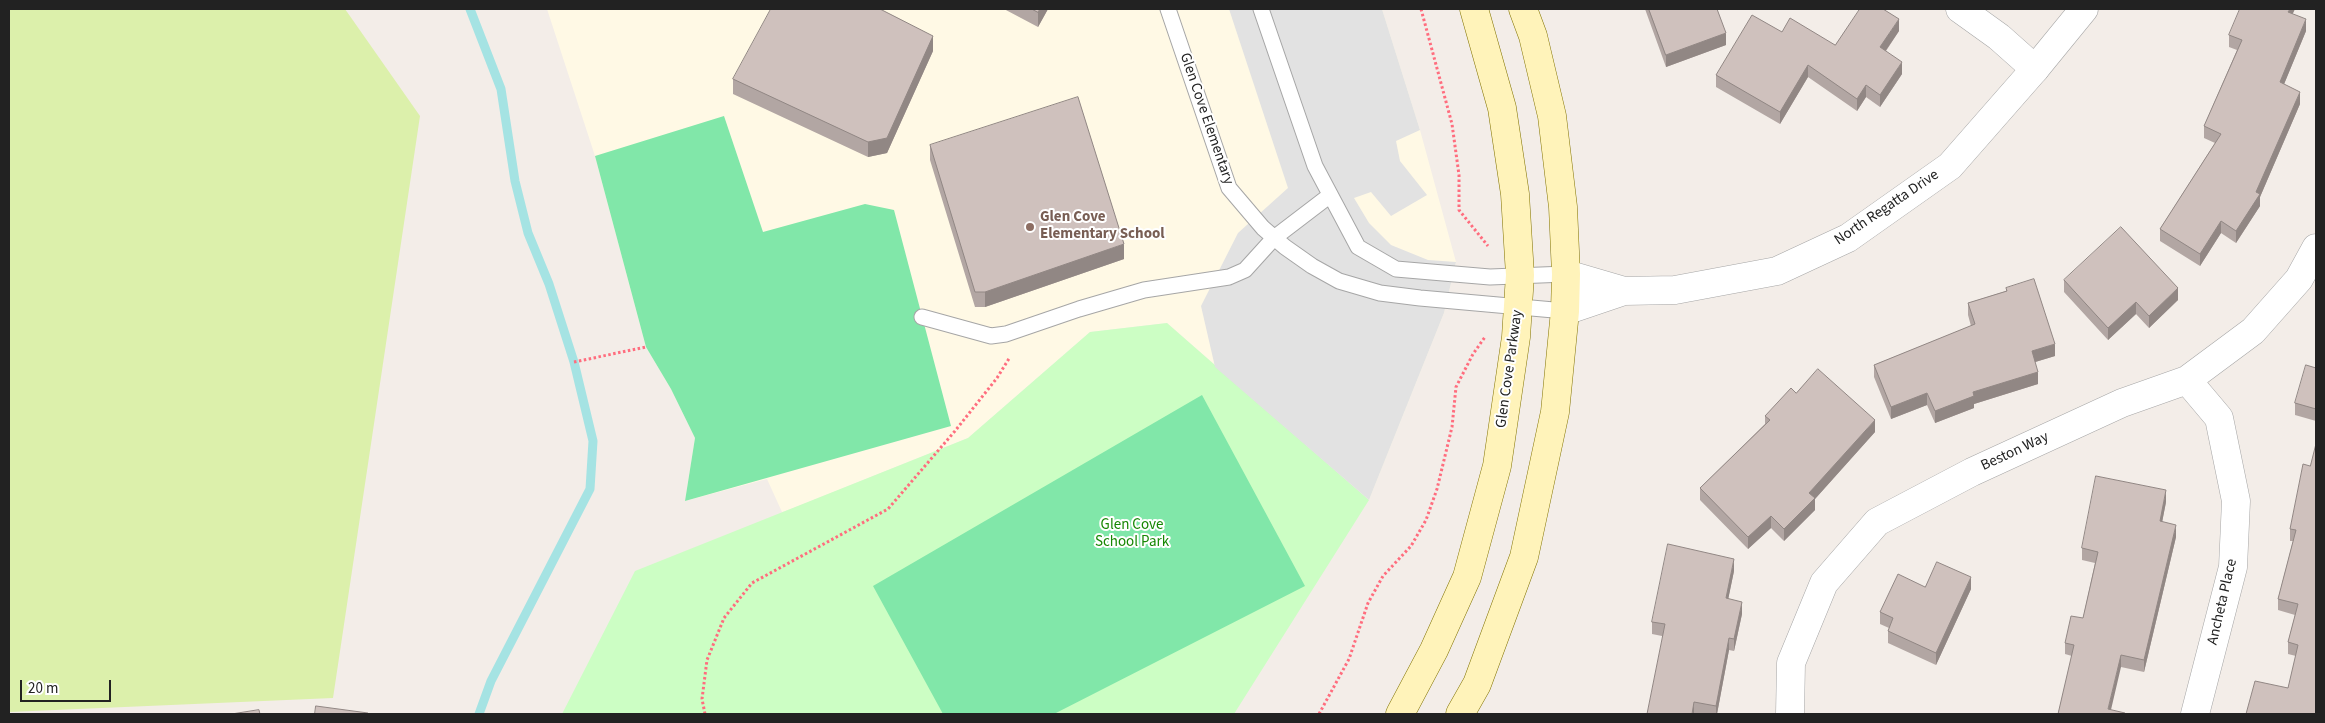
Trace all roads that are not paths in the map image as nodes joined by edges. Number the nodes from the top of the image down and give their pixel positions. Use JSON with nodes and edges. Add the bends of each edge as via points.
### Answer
{"nodes":[{"id":1,"x":1168,"y":9,"type":"edge"},
{"id":2,"x":1261,"y":9,"type":"edge"},
{"id":3,"x":1474,"y":9,"type":"edge"},
{"id":4,"x":1523,"y":9,"type":"edge"},
{"id":5,"x":1960,"y":9,"type":"edge"},
{"id":6,"x":2084,"y":9,"type":"edge"},
{"id":7,"x":2035,"y":69,"type":"junction"},
{"id":8,"x":1329,"y":196,"type":"junction"},
{"id":9,"x":1274,"y":238,"type":"junction"},
{"id":10,"x":2316,"y":248,"type":"edge"},
{"id":11,"x":1566,"y":274,"type":"junction"},
{"id":12,"x":1520,"y":275,"type":"junction"},
{"id":13,"x":1624,"y":291,"type":"junction"},
{"id":14,"x":1519,"y":307,"type":"junction"},
{"id":15,"x":1565,"y":311,"type":"junction"},
{"id":16,"x":922,"y":317,"type":"dead end"},
{"id":17,"x":2187,"y":380,"type":"junction"},
{"id":18,"x":1400,"y":714,"type":"edge"},
{"id":19,"x":1460,"y":714,"type":"edge"},
{"id":20,"x":1790,"y":714,"type":"edge"},
{"id":21,"x":2195,"y":714,"type":"edge"}],
"edges":[{"from":1,"to":9,"type":"lane","name":"Glen Cove Elementary","via":[[1229,188],[1246,211]]},
{"from":2,"to":8,"type":"lane","via":[[1314,166]]},
{"from":3,"to":12,"type":"main road","name":"Glen Cove Parkway","via":[[1502,108],[1515,194]]},
{"from":4,"to":11,"type":"main road","via":[[1533,36],[1552,116],[1563,207]]},
{"from":5,"to":7,"type":"street"},
{"from":6,"to":7,"type":"street","name":"North Regatta Drive"},
{"from":7,"to":13,"type":"street","name":"North Regatta Drive","via":[[1950,166],[1848,238],[1777,271],[1675,290]]},
{"from":8,"to":9,"type":"lane"},
{"from":8,"to":12,"type":"lane","via":[[1358,247],[1396,270]]},
{"from":9,"to":14,"type":"lane","name":"Glen Cove Elementary","via":[[1339,281],[1380,293]]},
{"from":9,"to":16,"type":"lane","via":[[1245,270],[1229,276],[1144,290],[1006,334],[990,336]]},
{"from":10,"to":17,"type":"street","name":"Beston Way","via":[[2299,279],[2253,331]]},
{"from":11,"to":12,"type":"lane"},
{"from":11,"to":13,"type":"street","name":"North Regatta Drive"},
{"from":11,"to":15,"type":"main road"},
{"from":12,"to":14,"type":"main road","name":"Glen Cove Parkway"},
{"from":13,"to":15,"type":"street","name":"North Regatta Drive"},
{"from":14,"to":15,"type":"lane","name":"Glen Cove Elementary"},
{"from":14,"to":18,"type":"main road","name":"Glen Cove Parkway","via":[[1497,466],[1467,577]]},
{"from":15,"to":19,"type":"main road","via":[[1555,412],[1524,557],[1477,684]]},
{"from":17,"to":20,"type":"street","name":"Beston Way","via":[[2122,403],[1972,472],[1877,522],[1824,583],[1791,663]]},
{"from":17,"to":21,"type":"street","name":"Ancheta Place","via":[[2219,418],[2236,501],[2233,568]]}]}
